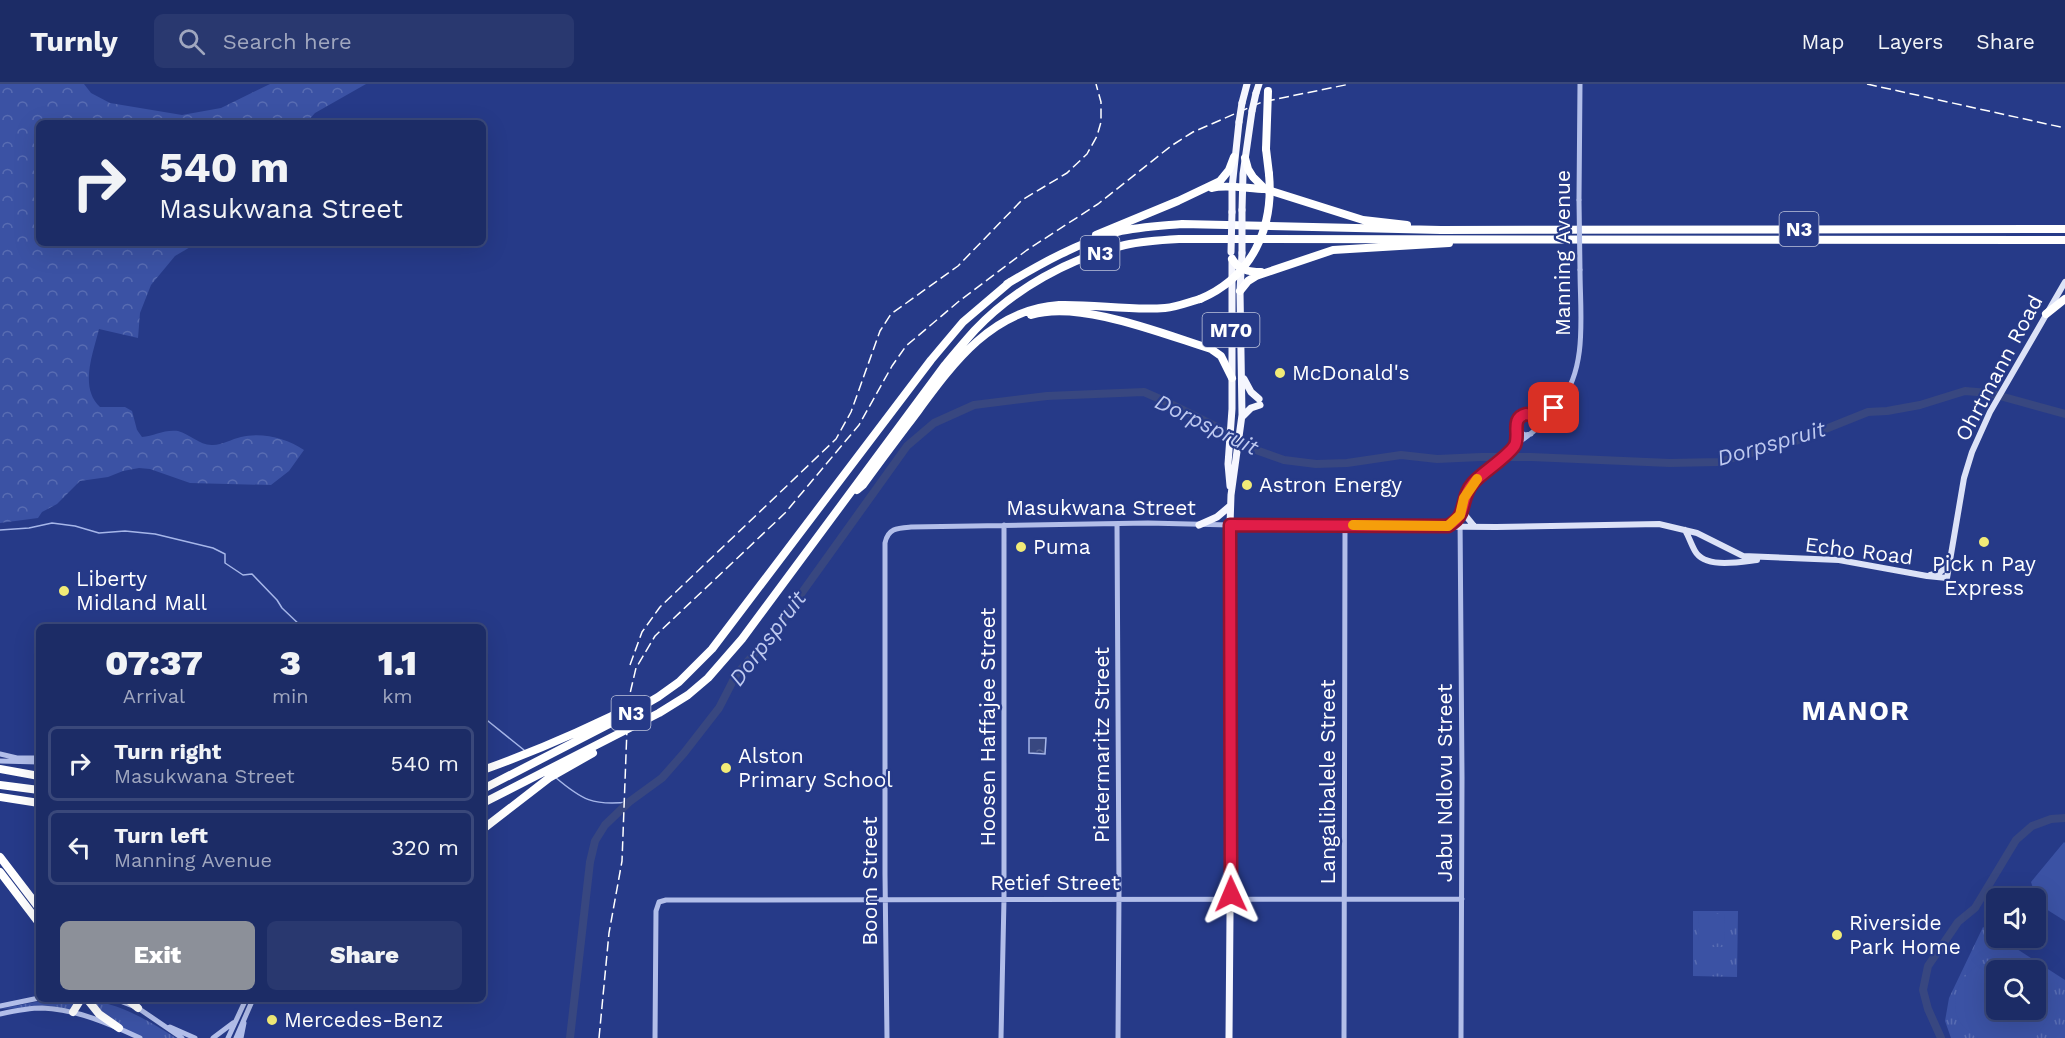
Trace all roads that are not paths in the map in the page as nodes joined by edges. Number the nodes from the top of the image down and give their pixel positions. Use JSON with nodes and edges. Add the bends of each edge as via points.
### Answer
{"nodes":[{"id":1,"x":1247,"y":84,"type":"edge"},
{"id":2,"x":1259,"y":84,"type":"edge"},
{"id":3,"x":1580,"y":84,"type":"edge"},
{"id":4,"x":1268,"y":88,"type":"edge"},
{"id":5,"x":1234,"y":157,"type":"junction"},
{"id":6,"x":1245,"y":158,"type":"junction"},
{"id":7,"x":1232,"y":188,"type":"junction"},
{"id":8,"x":1242,"y":189,"type":"junction"},
{"id":9,"x":1265,"y":189,"type":"junction"},
{"id":10,"x":1188,"y":196,"type":"junction"},
{"id":11,"x":2065,"y":229,"type":"edge"},
{"id":12,"x":1441,"y":230,"type":"junction"},
{"id":13,"x":1466,"y":240,"type":"junction"},
{"id":14,"x":2065,"y":240,"type":"edge"},
{"id":15,"x":1232,"y":255,"type":"junction"},
{"id":16,"x":1242,"y":269,"type":"junction"},
{"id":17,"x":1274,"y":270,"type":"junction"},
{"id":18,"x":2065,"y":282,"type":"edge"},
{"id":19,"x":1007,"y":284,"type":"junction"},
{"id":20,"x":1240,"y":291,"type":"junction"},
{"id":21,"x":2065,"y":299,"type":"edge"},
{"id":22,"x":2046,"y":314,"type":"junction"},
{"id":23,"x":965,"y":353,"type":"junction"},
{"id":24,"x":1242,"y":377,"type":"junction"},
{"id":25,"x":1232,"y":378,"type":"junction"},
{"id":26,"x":1549,"y":413,"type":"junction"},
{"id":27,"x":1532,"y":416,"type":"junction"},
{"id":28,"x":1242,"y":417,"type":"junction"},
{"id":29,"x":1536,"y":425,"type":"junction"},
{"id":30,"x":1517,"y":430,"type":"junction"},
{"id":31,"x":1531,"y":434,"type":"junction"},
{"id":32,"x":1513,"y":449,"type":"junction"},
{"id":33,"x":1231,"y":495,"type":"junction"},
{"id":34,"x":843,"y":503,"type":"junction"},
{"id":35,"x":1230,"y":506,"type":"junction"},
{"id":36,"x":1461,"y":512,"type":"junction"},
{"id":37,"x":1117,"y":524,"type":"junction"},
{"id":38,"x":1005,"y":525,"type":"junction"},
{"id":39,"x":1199,"y":525,"type":"junction"},
{"id":40,"x":1230,"y":525,"type":"junction"},
{"id":41,"x":1345,"y":525,"type":"junction"},
{"id":42,"x":1448,"y":526,"type":"junction"},
{"id":43,"x":1474,"y":526,"type":"junction"},
{"id":44,"x":1460,"y":527,"type":"junction"},
{"id":45,"x":1685,"y":530,"type":"junction"},
{"id":46,"x":885,"y":543,"type":"joint"},
{"id":47,"x":1767,"y":558,"type":"junction"},
{"id":48,"x":1949,"y":565,"type":"junction"},
{"id":49,"x":1927,"y":576,"type":"junction"},
{"id":50,"x":1947,"y":578,"type":"joint"},
{"id":51,"x":712,"y":649,"type":"junction"},
{"id":52,"x":0,"y":754,"type":"edge"},
{"id":53,"x":36,"y":760,"type":"edge"},
{"id":54,"x":36,"y":760,"type":"edge"},
{"id":55,"x":0,"y":761,"type":"edge"},
{"id":56,"x":0,"y":769,"type":"edge"},
{"id":57,"x":486,"y":769,"type":"edge"},
{"id":58,"x":550,"y":773,"type":"junction"},
{"id":59,"x":36,"y":775,"type":"edge"},
{"id":60,"x":0,"y":785,"type":"edge"},
{"id":61,"x":486,"y":787,"type":"edge"},
{"id":62,"x":36,"y":790,"type":"edge"},
{"id":63,"x":0,"y":797,"type":"edge"},
{"id":64,"x":486,"y":802,"type":"edge"},
{"id":65,"x":36,"y":803,"type":"edge"},
{"id":66,"x":486,"y":826,"type":"edge"},
{"id":67,"x":0,"y":857,"type":"edge"},
{"id":68,"x":0,"y":872,"type":"edge"},
{"id":69,"x":1231,"y":898,"type":"junction"},
{"id":70,"x":885,"y":899,"type":"junction"},
{"id":71,"x":1004,"y":899,"type":"junction"},
{"id":72,"x":1119,"y":899,"type":"junction"},
{"id":73,"x":1345,"y":899,"type":"junction"},
{"id":74,"x":1462,"y":899,"type":"junction"},
{"id":75,"x":36,"y":904,"type":"edge"},
{"id":76,"x":36,"y":919,"type":"edge"},
{"id":77,"x":36,"y":999,"type":"edge"},
{"id":78,"x":79,"y":1002,"type":"edge"},
{"id":79,"x":89,"y":1002,"type":"edge"},
{"id":80,"x":123,"y":1002,"type":"edge"},
{"id":81,"x":131,"y":1002,"type":"edge"},
{"id":82,"x":245,"y":1002,"type":"edge"},
{"id":83,"x":252,"y":1002,"type":"edge"},
{"id":84,"x":0,"y":1006,"type":"edge"},
{"id":85,"x":138,"y":1008,"type":"junction"},
{"id":86,"x":73,"y":1012,"type":"junction"},
{"id":87,"x":0,"y":1014,"type":"edge"},
{"id":88,"x":246,"y":1015,"type":"junction"},
{"id":89,"x":237,"y":1020,"type":"junction"},
{"id":90,"x":166,"y":1026,"type":"junction"},
{"id":91,"x":119,"y":1028,"type":"junction"},
{"id":92,"x":140,"y":1038,"type":"edge"},
{"id":93,"x":182,"y":1038,"type":"edge"},
{"id":94,"x":195,"y":1038,"type":"edge"},
{"id":95,"x":213,"y":1038,"type":"edge"},
{"id":96,"x":228,"y":1038,"type":"edge"},
{"id":97,"x":236,"y":1038,"type":"edge"},
{"id":98,"x":241,"y":1038,"type":"edge"},
{"id":99,"x":655,"y":1038,"type":"edge"},
{"id":100,"x":887,"y":1038,"type":"edge"},
{"id":101,"x":1001,"y":1038,"type":"edge"},
{"id":102,"x":1118,"y":1038,"type":"edge"},
{"id":103,"x":1231,"y":1038,"type":"edge"},
{"id":104,"x":1344,"y":1038,"type":"edge"},
{"id":105,"x":1461,"y":1038,"type":"edge"}],
"edges":[{"from":1,"to":5,"type":"main road","bridge":true},
{"from":2,"to":6,"type":"main road","bridge":true},
{"from":3,"to":26,"type":"street","name":"Manning Avenue","bridge":true,"via":[[1578,364],[1566,394]]},
{"from":4,"to":23,"type":"highway","bridge":true,"via":[[1269,214],[1253,254],[1222,288],[1167,308],[1039,308],[998,324]]},
{"from":5,"to":7,"type":"main road"},
{"from":5,"to":10,"type":"highway","via":[[1220,181]]},
{"from":6,"to":8,"type":"main road"},
{"from":6,"to":9,"type":"highway","via":[[1248,169]]},
{"from":7,"to":8,"type":"highway"},
{"from":7,"to":10,"type":"highway","via":[[1216,187]]},
{"from":7,"to":15,"type":"main road","bridge":true},
{"from":8,"to":9,"type":"highway"},
{"from":8,"to":16,"type":"main road","number":"M70","bridge":true},
{"from":9,"to":12,"type":"highway","via":[[1364,220]]},
{"from":10,"to":19,"type":"highway","via":[[1085,239],[1039,262]]},
{"from":11,"to":12,"type":"highway","number":"N3"},
{"from":12,"to":19,"type":"highway","number":"N3","via":[[1182,224],[1149,227],[1088,242]]},
{"from":13,"to":14,"type":"highway","number":"N3"},
{"from":13,"to":17,"type":"highway","via":[[1442,245],[1333,250]]},
{"from":13,"to":34,"type":"highway","number":"N3","via":[[1179,239],[1124,245],[1058,269],[1027,287],[976,330],[945,365]]},
{"from":15,"to":16,"type":"highway"},
{"from":15,"to":25,"type":"main road","number":"M70"},
{"from":16,"to":17,"type":"highway"},
{"from":16,"to":20,"type":"main road","number":"M70"},
{"from":17,"to":20,"type":"highway","via":[[1252,278]]},
{"from":18,"to":22,"type":"main road","name":"Ohrtmann Road"},
{"from":19,"to":51,"type":"highway","number":"N3","via":[[963,322],[931,360]]},
{"from":20,"to":24,"type":"main road","number":"M70"},
{"from":21,"to":22,"type":"highway"},
{"from":22,"to":48,"type":"main road","name":"Ohrtmann Road","via":[[1990,412],[1972,452]]},
{"from":23,"to":25,"type":"highway","via":[[1018,320],[1036,314],[1075,311],[1211,349],[1221,356]]},
{"from":23,"to":34,"type":"highway","via":[[863,484]]},
{"from":24,"to":28,"type":"main road","number":"M70"},
{"from":24,"to":28,"type":"main road","via":[[1260,402]]},
{"from":25,"to":33,"type":"main road","number":"M70","via":[[1228,464]]},
{"from":26,"to":27,"type":"street"},
{"from":26,"to":29,"type":"street","name":"Manning Avenue"},
{"from":27,"to":29,"type":"street"},
{"from":27,"to":30,"type":"street","via":[[1520,416]]},
{"from":28,"to":33,"type":"main road","number":"M70"},
{"from":29,"to":31,"type":"street"},
{"from":30,"to":31,"type":"street"},
{"from":30,"to":32,"type":"street"},
{"from":31,"to":32,"type":"street"},
{"from":32,"to":36,"type":"street","via":[[1468,489]]},
{"from":33,"to":35,"type":"main road","number":"M70"},
{"from":34,"to":58,"type":"highway","number":"N3","via":[[708,678],[688,695]]},
{"from":35,"to":39,"type":"main road"},
{"from":35,"to":40,"type":"main road","number":"M70"},
{"from":36,"to":42,"type":"main road"},
{"from":36,"to":43,"type":"main road"},
{"from":36,"to":44,"type":"street"},
{"from":37,"to":38,"type":"street","name":"Masukwana Street"},
{"from":37,"to":39,"type":"street","name":"Masukwana Street"},
{"from":37,"to":72,"type":"street","name":"Pietermaritz Street"},
{"from":38,"to":46,"type":"street","name":"Masukwana Street","via":[[898,528],[890,531]]},
{"from":38,"to":71,"type":"street","name":"Hoosen Haffajee Street"},
{"from":39,"to":40,"type":"street","name":"Masukwana Street"},
{"from":40,"to":41,"type":"main road","name":"Masukwana Street"},
{"from":40,"to":69,"type":"main road","number":"M70"},
{"from":41,"to":42,"type":"main road","name":"Masukwana Street"},
{"from":41,"to":73,"type":"street","name":"Langalibalele Street"},
{"from":42,"to":44,"type":"main road","name":"Masukwana Street"},
{"from":43,"to":44,"type":"main road","name":"Masukwana Street"},
{"from":43,"to":45,"type":"main road","name":"Masukwana Street","via":[[1640,523]]},
{"from":44,"to":74,"type":"street","name":"Jabu Ndlovu Street"},
{"from":45,"to":47,"type":"main road","name":"Echo Road","via":[[1737,554]]},
{"from":45,"to":47,"type":"main road","name":"Echo Road","via":[[1695,552],[1708,561]]},
{"from":46,"to":70,"type":"street","name":"Boom Street"},
{"from":47,"to":49,"type":"main road","name":"Echo Road","via":[[1839,560]]},
{"from":48,"to":49,"type":"main road"},
{"from":48,"to":50,"type":"main road","name":"Ohrtmann Road"},
{"from":49,"to":50,"type":"main road","name":"Echo Road"},
{"from":51,"to":57,"type":"highway","via":[[654,695],[528,754]]},
{"from":51,"to":61,"type":"highway","number":"N3","via":[[658,697]]},
{"from":52,"to":53,"type":"street"},
{"from":54,"to":55,"type":"street"},
{"from":56,"to":59,"type":"highway"},
{"from":58,"to":64,"type":"highway"},
{"from":58,"to":66,"type":"highway"},
{"from":60,"to":62,"type":"highway"},
{"from":63,"to":65,"type":"highway"},
{"from":67,"to":75,"type":"highway"},
{"from":68,"to":76,"type":"highway"},
{"from":69,"to":72,"type":"street","name":"Retief Street"},
{"from":69,"to":73,"type":"street","name":"Retief Street"},
{"from":69,"to":103,"type":"main road","number":"M70"},
{"from":70,"to":71,"type":"street","name":"Retief Street"},
{"from":70,"to":99,"type":"street","name":"Retief Street","via":[[659,902]]},
{"from":70,"to":100,"type":"street","name":"Boom Street"},
{"from":71,"to":72,"type":"street","name":"Retief Street"},
{"from":71,"to":101,"type":"street","name":"Hoosen Haffajee Street"},
{"from":72,"to":102,"type":"street","name":"Pietermaritz Street"},
{"from":73,"to":74,"type":"street","name":"Retief Street"},
{"from":73,"to":104,"type":"street","name":"Langalibalele Street"},
{"from":74,"to":105,"type":"street","name":"Jabu Ndlovu Street"},
{"from":77,"to":84,"type":"street"},
{"from":78,"to":86,"type":"highway"},
{"from":79,"to":91,"type":"highway"},
{"from":80,"to":85,"type":"street"},
{"from":81,"to":85,"type":"highway"},
{"from":82,"to":89,"type":"street"},
{"from":83,"to":88,"type":"street"},
{"from":85,"to":90,"type":"street"},
{"from":86,"to":87,"type":"street","via":[[42,1008]]},
{"from":86,"to":91,"type":"street"},
{"from":88,"to":97,"type":"street"},
{"from":88,"to":98,"type":"street"},
{"from":89,"to":95,"type":"street"},
{"from":89,"to":96,"type":"street"},
{"from":90,"to":93,"type":"street"},
{"from":90,"to":94,"type":"street"},
{"from":91,"to":92,"type":"street"}]}
